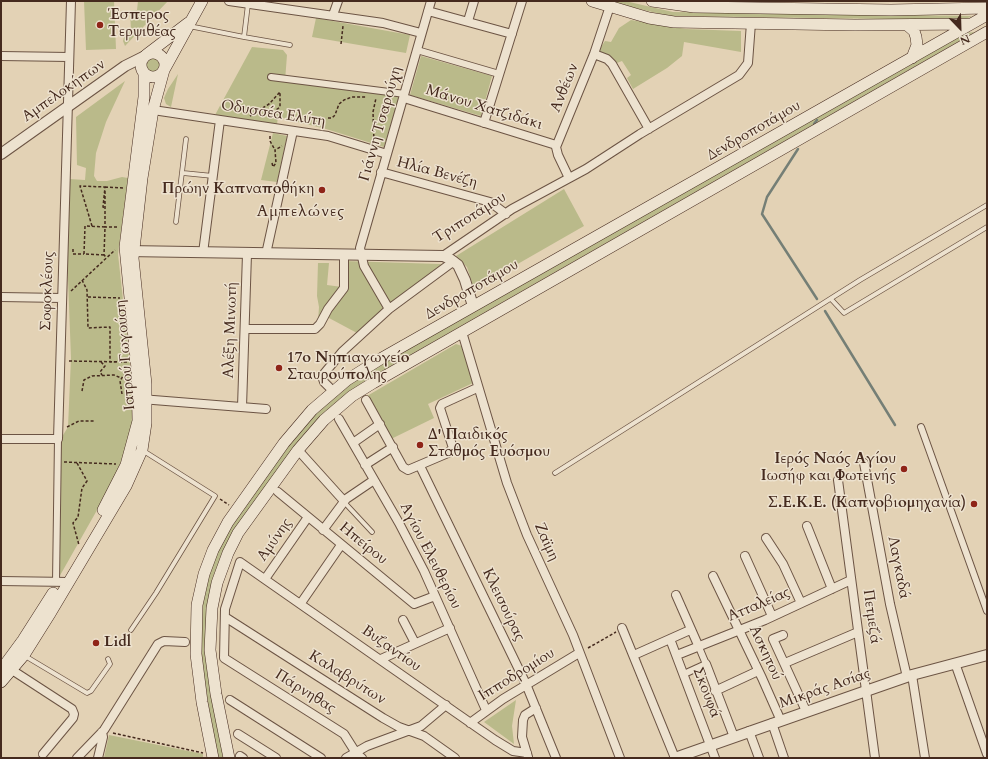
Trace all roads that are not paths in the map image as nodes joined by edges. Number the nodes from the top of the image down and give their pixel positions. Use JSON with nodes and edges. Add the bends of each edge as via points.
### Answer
{"nodes":[{"id":1,"x":71,"y":1,"type":"edge"},
{"id":2,"x":202,"y":1,"type":"edge"},
{"id":3,"x":229,"y":1,"type":"edge"},
{"id":4,"x":338,"y":1,"type":"edge"},
{"id":5,"x":431,"y":1,"type":"edge"},
{"id":6,"x":474,"y":1,"type":"edge"},
{"id":7,"x":522,"y":1,"type":"edge"},
{"id":8,"x":592,"y":1,"type":"edge"},
{"id":9,"x":652,"y":1,"type":"edge"},
{"id":10,"x":252,"y":4,"type":"edge"},
{"id":11,"x":703,"y":4,"type":"edge"},
{"id":12,"x":737,"y":4,"type":"edge"},
{"id":13,"x":822,"y":4,"type":"edge"},
{"id":14,"x":610,"y":6,"type":"junction"},
{"id":15,"x":987,"y":8,"type":"edge"},
{"id":16,"x":428,"y":11,"type":"junction"},
{"id":17,"x":333,"y":15,"type":"junction"},
{"id":18,"x":987,"y":15,"type":"edge"},
{"id":19,"x":468,"y":21,"type":"junction"},
{"id":20,"x":190,"y":23,"type":"junction"},
{"id":21,"x":751,"y":23,"type":"junction"},
{"id":22,"x":972,"y":24,"type":"junction"},
{"id":23,"x":987,"y":24,"type":"edge"},
{"id":24,"x":907,"y":25,"type":"junction"},
{"id":25,"x":987,"y":32,"type":"edge"},
{"id":26,"x":421,"y":33,"type":"junction"},
{"id":27,"x":512,"y":34,"type":"junction"},
{"id":28,"x":244,"y":37,"type":"junction"},
{"id":29,"x":290,"y":44,"type":"dead end"},
{"id":30,"x":417,"y":50,"type":"junction"},
{"id":31,"x":594,"y":54,"type":"junction"},
{"id":32,"x":1,"y":56,"type":"edge"},
{"id":33,"x":69,"y":56,"type":"junction"},
{"id":34,"x":145,"y":56,"type":"junction"},
{"id":35,"x":912,"y":58,"type":"junction"},
{"id":36,"x":125,"y":66,"type":"junction"},
{"id":37,"x":164,"y":70,"type":"junction"},
{"id":38,"x":144,"y":74,"type":"junction"},
{"id":39,"x":499,"y":74,"type":"junction"},
{"id":40,"x":271,"y":77,"type":"dead end"},
{"id":41,"x":404,"y":96,"type":"junction"},
{"id":42,"x":67,"y":108,"type":"junction"},
{"id":43,"x":153,"y":110,"type":"junction"},
{"id":44,"x":220,"y":120,"type":"junction"},
{"id":45,"x":484,"y":123,"type":"junction"},
{"id":46,"x":649,"y":128,"type":"junction"},
{"id":47,"x":293,"y":131,"type":"junction"},
{"id":48,"x":186,"y":139,"type":"dead end"},
{"id":49,"x":556,"y":145,"type":"junction"},
{"id":50,"x":1,"y":154,"type":"edge"},
{"id":51,"x":386,"y":154,"type":"junction"},
{"id":52,"x":381,"y":172,"type":"junction"},
{"id":53,"x":182,"y":173,"type":"junction"},
{"id":54,"x":213,"y":176,"type":"junction"},
{"id":55,"x":569,"y":178,"type":"junction"},
{"id":56,"x":987,"y":205,"type":"edge"},
{"id":57,"x":506,"y":214,"type":"junction"},
{"id":58,"x":176,"y":222,"type":"dead end"},
{"id":59,"x":987,"y":227,"type":"edge"},
{"id":60,"x":126,"y":250,"type":"junction"},
{"id":61,"x":204,"y":253,"type":"junction"},
{"id":62,"x":247,"y":254,"type":"junction"},
{"id":63,"x":266,"y":254,"type":"junction"},
{"id":64,"x":344,"y":254,"type":"junction"},
{"id":65,"x":360,"y":254,"type":"junction"},
{"id":66,"x":442,"y":256,"type":"junction"},
{"id":67,"x":454,"y":262,"type":"junction"},
{"id":68,"x":1,"y":297,"type":"edge"},
{"id":69,"x":62,"y":298,"type":"junction"},
{"id":70,"x":831,"y":299,"type":"junction"},
{"id":71,"x":472,"y":306,"type":"junction"},
{"id":72,"x":389,"y":309,"type":"junction"},
{"id":73,"x":245,"y":329,"type":"junction"},
{"id":74,"x":462,"y":332,"type":"junction"},
{"id":75,"x":477,"y":388,"type":"junction"},
{"id":76,"x":333,"y":391,"type":"junction"},
{"id":77,"x":143,"y":399,"type":"junction"},
{"id":78,"x":366,"y":400,"type":"dead end"},
{"id":79,"x":242,"y":407,"type":"junction"},
{"id":80,"x":266,"y":409,"type":"dead end"},
{"id":81,"x":339,"y":419,"type":"dead end"},
{"id":82,"x":380,"y":424,"type":"junction"},
{"id":83,"x":921,"y":427,"type":"dead end"},
{"id":84,"x":1,"y":439,"type":"edge"},
{"id":85,"x":58,"y":439,"type":"junction"},
{"id":86,"x":353,"y":443,"type":"junction"},
{"id":87,"x":392,"y":447,"type":"junction"},
{"id":88,"x":142,"y":450,"type":"junction"},
{"id":89,"x":298,"y":450,"type":"junction"},
{"id":90,"x":864,"y":463,"type":"dead end"},
{"id":91,"x":365,"y":465,"type":"junction"},
{"id":92,"x":420,"y":466,"type":"junction"},
{"id":93,"x":555,"y":473,"type":"dead end"},
{"id":94,"x":374,"y":480,"type":"junction"},
{"id":95,"x":838,"y":480,"type":"dead end"},
{"id":96,"x":278,"y":492,"type":"dead end"},
{"id":97,"x":344,"y":501,"type":"junction"},
{"id":98,"x":308,"y":517,"type":"junction"},
{"id":99,"x":808,"y":526,"type":"dead end"},
{"id":100,"x":323,"y":530,"type":"junction"},
{"id":101,"x":372,"y":532,"type":"dead end"},
{"id":102,"x":766,"y":538,"type":"dead end"},
{"id":103,"x":342,"y":545,"type":"junction"},
{"id":104,"x":745,"y":556,"type":"dead end"},
{"id":105,"x":713,"y":576,"type":"dead end"},
{"id":106,"x":265,"y":579,"type":"junction"},
{"id":107,"x":851,"y":580,"type":"junction"},
{"id":108,"x":1,"y":581,"type":"edge"},
{"id":109,"x":62,"y":582,"type":"junction"},
{"id":110,"x":832,"y":588,"type":"junction"},
{"id":111,"x":676,"y":595,"type":"dead end"},
{"id":112,"x":435,"y":596,"type":"junction"},
{"id":113,"x":801,"y":602,"type":"junction"},
{"id":114,"x":301,"y":603,"type":"junction"},
{"id":115,"x":987,"y":611,"type":"edge"},
{"id":116,"x":772,"y":616,"type":"junction"},
{"id":117,"x":225,"y":617,"type":"junction"},
{"id":118,"x":403,"y":620,"type":"dead end"},
{"id":119,"x":450,"y":628,"type":"junction"},
{"id":120,"x":622,"y":628,"type":"road end"},
{"id":121,"x":131,"y":630,"type":"dead end"},
{"id":122,"x":690,"y":630,"type":"junction"},
{"id":123,"x":739,"y":630,"type":"junction"},
{"id":124,"x":858,"y":632,"type":"junction"},
{"id":125,"x":783,"y":635,"type":"dead end"},
{"id":126,"x":670,"y":639,"type":"junction"},
{"id":127,"x":185,"y":642,"type":"dead end"},
{"id":128,"x":415,"y":643,"type":"junction"},
{"id":129,"x":698,"y":645,"type":"junction"},
{"id":130,"x":579,"y":653,"type":"junction"},
{"id":131,"x":24,"y":655,"type":"junction"},
{"id":132,"x":634,"y":655,"type":"junction"},
{"id":133,"x":677,"y":655,"type":"junction"},
{"id":134,"x":987,"y":655,"type":"edge"},
{"id":135,"x":380,"y":658,"type":"junction"},
{"id":136,"x":108,"y":659,"type":"dead end"},
{"id":137,"x":785,"y":663,"type":"junction"},
{"id":138,"x":706,"y":664,"type":"junction"},
{"id":139,"x":955,"y":664,"type":"junction"},
{"id":140,"x":6,"y":668,"type":"edge"},
{"id":141,"x":758,"y":671,"type":"junction"},
{"id":142,"x":684,"y":674,"type":"junction"},
{"id":143,"x":910,"y":676,"type":"junction"},
{"id":144,"x":1,"y":682,"type":"edge"},
{"id":145,"x":526,"y":684,"type":"junction"},
{"id":146,"x":715,"y":690,"type":"junction"},
{"id":147,"x":866,"y":691,"type":"junction"},
{"id":148,"x":230,"y":700,"type":"dead end"},
{"id":149,"x":446,"y":705,"type":"junction"},
{"id":150,"x":536,"y":708,"type":"junction"},
{"id":151,"x":486,"y":710,"type":"junction"},
{"id":152,"x":806,"y":711,"type":"junction"},
{"id":153,"x":776,"y":722,"type":"junction"},
{"id":154,"x":470,"y":723,"type":"junction"},
{"id":155,"x":410,"y":730,"type":"junction"},
{"id":156,"x":103,"y":731,"type":"junction"},
{"id":157,"x":749,"y":731,"type":"junction"},
{"id":158,"x":238,"y":734,"type":"dead end"},
{"id":159,"x":734,"y":737,"type":"junction"},
{"id":160,"x":710,"y":745,"type":"junction"},
{"id":161,"x":355,"y":751,"type":"junction"},
{"id":162,"x":43,"y":754,"type":"dead end"},
{"id":163,"x":987,"y":754,"type":"edge"},
{"id":164,"x":264,"y":755,"type":"edge"},
{"id":165,"x":527,"y":756,"type":"edge"},
{"id":166,"x":212,"y":757,"type":"edge"},
{"id":167,"x":237,"y":757,"type":"edge"},
{"id":168,"x":78,"y":758,"type":"edge"},
{"id":169,"x":98,"y":758,"type":"edge"},
{"id":170,"x":276,"y":758,"type":"edge"},
{"id":171,"x":321,"y":758,"type":"edge"},
{"id":172,"x":346,"y":758,"type":"edge"},
{"id":173,"x":362,"y":758,"type":"edge"},
{"id":174,"x":455,"y":758,"type":"edge"},
{"id":175,"x":556,"y":758,"type":"edge"},
{"id":176,"x":620,"y":758,"type":"edge"},
{"id":177,"x":675,"y":758,"type":"edge"},
{"id":178,"x":715,"y":758,"type":"edge"},
{"id":179,"x":759,"y":758,"type":"edge"},
{"id":180,"x":784,"y":758,"type":"edge"},
{"id":181,"x":875,"y":758,"type":"edge"},
{"id":182,"x":925,"y":758,"type":"edge"}],
"edges":[{"from":1,"to":33,"type":"street","name":"Σοφοκλέους"},
{"from":2,"to":20,"type":"main road","name":"Ιατρού Γωγούση"},
{"from":3,"to":10,"type":"street"},
{"from":4,"to":17,"type":"street"},
{"from":5,"to":16,"type":"street","name":"Γιάννη Τσαρούχη"},
{"from":6,"to":19,"type":"street"},
{"from":7,"to":27,"type":"street"},
{"from":8,"to":14,"type":"main road"},
{"from":9,"to":11,"type":"main road","via":[[677,6]]},
{"from":10,"to":17,"type":"street"},
{"from":10,"to":28,"type":"lane"},
{"from":11,"to":12,"type":"main road"},
{"from":12,"to":13,"type":"main road"},
{"from":13,"to":15,"type":"main road","via":[[905,10]]},
{"from":14,"to":21,"type":"main road","via":[[668,21]]},
{"from":14,"to":31,"type":"street","name":"Ανθέων"},
{"from":16,"to":19,"type":"street"},
{"from":16,"to":26,"type":"street","name":"Γιάννη Τσαρούχη"},
{"from":17,"to":26,"type":"street","via":[[391,24]]},
{"from":18,"to":22,"type":"main road","name":"Δενδροποτάμου"},
{"from":19,"to":27,"type":"street"},
{"from":20,"to":28,"type":"lane","via":[[200,30]]},
{"from":20,"to":34,"type":"main road","name":"Ιατρού Γωγούση"},
{"from":20,"to":37,"type":"main road","name":"Ιατρού Γωγούση"},
{"from":21,"to":24,"type":"main road"},
{"from":21,"to":46,"type":"street","name":"Τριποτάμου","via":[[748,63],[742,72]]},
{"from":22,"to":23,"type":"main road"},
{"from":22,"to":24,"type":"main road"},
{"from":22,"to":35,"type":"main road","name":"Δενδροποτάμου"},
{"from":24,"to":35,"type":"main road","via":[[916,37],[917,45]]},
{"from":25,"to":74,"type":"main road","name":"Δενδροποτάμου"},
{"from":26,"to":30,"type":"street","name":"Γιάννη Τσαρούχη"},
{"from":27,"to":39,"type":"street"},
{"from":28,"to":29,"type":"lane"},
{"from":30,"to":39,"type":"street"},
{"from":30,"to":41,"type":"street","name":"Γιάννη Τσαρούχη"},
{"from":31,"to":46,"type":"street","via":[[612,64]]},
{"from":31,"to":49,"type":"street","name":"Ανθέων"},
{"from":32,"to":33,"type":"street"},
{"from":33,"to":42,"type":"street","name":"Σοφοκλέους"},
{"from":34,"to":36,"type":"street","name":"Αμπελοκήπων"},
{"from":34,"to":37,"type":"main road","via":[[152,53],[160,55],[164,61]]},
{"from":34,"to":38,"type":"main road","via":[[141,66]]},
{"from":35,"to":71,"type":"main road","name":"Δενδροποτάμου"},
{"from":36,"to":38,"type":"street","name":"Αμπελοκήπων","via":[[137,67]]},
{"from":36,"to":42,"type":"street","name":"Αμπελοκήπων"},
{"from":37,"to":38,"type":"main road","via":[[157,77]]},
{"from":37,"to":43,"type":"main road","name":"Ιατρού Γωγούση"},
{"from":38,"to":60,"type":"main road","name":"Ιατρού Γωγούση","via":[[144,97]]},
{"from":39,"to":45,"type":"street"},
{"from":40,"to":41,"type":"street"},
{"from":41,"to":45,"type":"street","name":"Μάνου Χατζιδάκι"},
{"from":41,"to":51,"type":"street","name":"Γιάννη Τσαρούχη"},
{"from":42,"to":50,"type":"street","name":"Αμπελοκήπων"},
{"from":42,"to":69,"type":"street","name":"Σοφοκλέους"},
{"from":43,"to":44,"type":"street","name":"Οδυσσέα Ελύτη"},
{"from":43,"to":60,"type":"main road","name":"Ιατρού Γωγούση"},
{"from":44,"to":47,"type":"street","name":"Οδυσσέα Ελύτη"},
{"from":44,"to":54,"type":"street"},
{"from":45,"to":49,"type":"street","name":"Μάνου Χατζιδάκι"},
{"from":46,"to":55,"type":"street","name":"Τριποτάμου"},
{"from":47,"to":51,"type":"street","name":"Οδυσσέα Ελύτη","via":[[328,136]]},
{"from":47,"to":63,"type":"street"},
{"from":48,"to":53,"type":"lane"},
{"from":49,"to":55,"type":"street","via":[[557,153]]},
{"from":51,"to":52,"type":"street","name":"Γιάννη Τσαρούχη"},
{"from":52,"to":57,"type":"street","name":"Ηλία Βενέζη","via":[[490,202]]},
{"from":52,"to":65,"type":"street","name":"Γιάννη Τσαρούχη"},
{"from":53,"to":54,"type":"lane"},
{"from":53,"to":58,"type":"lane"},
{"from":54,"to":61,"type":"street"},
{"from":55,"to":57,"type":"street","name":"Τριποτάμου"},
{"from":56,"to":70,"type":"lane"},
{"from":57,"to":66,"type":"street","name":"Τριποτάμου"},
{"from":59,"to":70,"type":"lane","via":[[844,313]]},
{"from":60,"to":61,"type":"street","name":"Τριποτάμου"},
{"from":60,"to":77,"type":"main road","name":"Ιατρού Γωγούση"},
{"from":60,"to":77,"type":"main road","name":"Ιατρού Γωγούση","via":[[128,297],[137,372]]},
{"from":61,"to":62,"type":"street","name":"Τριποτάμου"},
{"from":62,"to":63,"type":"street","name":"Τριποτάμου"},
{"from":62,"to":73,"type":"street","name":"Αλέξη Μινωτή"},
{"from":63,"to":64,"type":"street","name":"Τριποτάμου"},
{"from":64,"to":65,"type":"street","name":"Τριποτάμου"},
{"from":64,"to":73,"type":"street","via":[[344,288],[315,329]]},
{"from":65,"to":66,"type":"street","name":"Τριποτάμου"},
{"from":65,"to":72,"type":"street","via":[[365,268]]},
{"from":66,"to":67,"type":"street"},
{"from":67,"to":71,"type":"street","via":[[465,280]]},
{"from":67,"to":72,"type":"street"},
{"from":68,"to":69,"type":"street"},
{"from":69,"to":85,"type":"street","name":"Σοφοκλέους"},
{"from":70,"to":93,"type":"lane"},
{"from":71,"to":76,"type":"main road","name":"Δενδροποτάμου","via":[[382,358]]},
{"from":72,"to":76,"type":"street","via":[[323,372],[322,379]]},
{"from":73,"to":79,"type":"street","name":"Αλέξη Μινωτή"},
{"from":74,"to":75,"type":"street","name":"Ζαϊμη"},
{"from":74,"to":89,"type":"main road","name":"Δενδροποτάμου","via":[[352,396],[324,420]]},
{"from":75,"to":92,"type":"street","via":[[442,404],[440,408],[453,448]]},
{"from":75,"to":130,"type":"street","name":"Ζαϊμη","via":[[507,484]]},
{"from":76,"to":166,"type":"main road","name":"Δενδροποτάμου","via":[[293,431],[236,510],[221,532],[201,584],[196,643],[198,677]]},
{"from":77,"to":79,"type":"street"},
{"from":77,"to":88,"type":"main road","name":"Ιατρού Γωγούση","via":[[145,430]]},
{"from":77,"to":109,"type":"main road","name":"Ιατρού Γωγούση","via":[[126,465]]},
{"from":78,"to":82,"type":"street"},
{"from":79,"to":80,"type":"street"},
{"from":81,"to":86,"type":"street","name":"Αγίου Ελευθερίου"},
{"from":82,"to":86,"type":"street"},
{"from":82,"to":87,"type":"street"},
{"from":83,"to":115,"type":"street"},
{"from":84,"to":85,"type":"street"},
{"from":85,"to":109,"type":"street","name":"Σοφοκλέους"},
{"from":86,"to":91,"type":"street","name":"Αγίου Ελευθερίου"},
{"from":87,"to":91,"type":"street"},
{"from":87,"to":92,"type":"street","via":[[403,467],[408,470]]},
{"from":88,"to":109,"type":"main road","name":"Ιατρού Γωγούση","via":[[131,476]]},
{"from":88,"to":121,"type":"lane","via":[[215,496]]},
{"from":89,"to":97,"type":"street"},
{"from":89,"to":167,"type":"main road","name":"Δενδροποτάμου","via":[[238,532],[217,583],[212,608],[210,650],[216,694]]},
{"from":90,"to":143,"type":"street","name":"Λαγκαδά","via":[[894,625]]},
{"from":91,"to":94,"type":"street","name":"Αγίου Ελευθερίου"},
{"from":92,"to":145,"type":"street","name":"Κλεισούρας"},
{"from":94,"to":97,"type":"street"},
{"from":94,"to":112,"type":"street","name":"Αγίου Ελευθερίου","via":[[399,523]]},
{"from":95,"to":107,"type":"street","name":"Πετμεζά"},
{"from":96,"to":98,"type":"street","name":"Ηπείρου"},
{"from":97,"to":100,"type":"street"},
{"from":97,"to":101,"type":"lane"},
{"from":98,"to":100,"type":"street","name":"Ηπείρου"},
{"from":98,"to":106,"type":"street","name":"Αμύνης"},
{"from":99,"to":110,"type":"street"},
{"from":100,"to":103,"type":"street","name":"Ηπείρου"},
{"from":102,"to":113,"type":"street","via":[[783,564]]},
{"from":103,"to":112,"type":"street","name":"Ηπείρου","via":[[414,604]]},
{"from":103,"to":114,"type":"street"},
{"from":104,"to":116,"type":"street"},
{"from":105,"to":123,"type":"street","name":"Ασκητού"},
{"from":106,"to":114,"type":"street","name":"Βυζαντίου"},
{"from":106,"to":117,"type":"street","name":"Βυζαντίου","via":[[240,562],[228,596]]},
{"from":107,"to":110,"type":"street","name":"Ατταλείας"},
{"from":107,"to":124,"type":"street","name":"Πετμεζά"},
{"from":108,"to":109,"type":"street"},
{"from":109,"to":131,"type":"main road","name":"Ιατρού Γωγούση"},
{"from":109,"to":140,"type":"main road","name":"Ιατρού Γωγούση"},
{"from":110,"to":113,"type":"street","name":"Ατταλείας"},
{"from":111,"to":122,"type":"street"},
{"from":112,"to":119,"type":"street","name":"Αγίου Ελευθερίου"},
{"from":113,"to":116,"type":"street","name":"Ατταλείας"},
{"from":114,"to":135,"type":"street","name":"Βυζαντίου"},
{"from":116,"to":123,"type":"street","name":"Ατταλείας"},
{"from":117,"to":155,"type":"street","name":"Καλαβρύτων","via":[[383,718]]},
{"from":117,"to":161,"type":"street","name":"Πάρνηθας","via":[[224,658],[341,732],[350,740]]},
{"from":118,"to":128,"type":"street"},
{"from":119,"to":128,"type":"street"},
{"from":119,"to":151,"type":"street","name":"Αγίου Ελευθερίου"},
{"from":120,"to":132,"type":"street"},
{"from":122,"to":126,"type":"street"},
{"from":122,"to":129,"type":"street"},
{"from":123,"to":129,"type":"street","name":"Ατταλείας"},
{"from":123,"to":141,"type":"street","name":"Ασκητού"},
{"from":124,"to":137,"type":"street"},
{"from":124,"to":147,"type":"street","name":"Πετμεζά"},
{"from":125,"to":137,"type":"street","via":[[773,639]]},
{"from":126,"to":132,"type":"street"},
{"from":126,"to":133,"type":"street","name":"Σκουφά"},
{"from":127,"to":156,"type":"street","via":[[167,641],[158,644]]},
{"from":128,"to":135,"type":"street"},
{"from":129,"to":133,"type":"street","name":"Ατταλείας"},
{"from":129,"to":138,"type":"street"},
{"from":130,"to":145,"type":"street","name":"Ιπποδρομίου"},
{"from":130,"to":176,"type":"street","name":"Ζαϊμη"},
{"from":131,"to":136,"type":"lane","via":[[87,692],[91,691],[110,664]]},
{"from":131,"to":140,"type":"main road","name":"Ιατρού Γωγούση"},
{"from":132,"to":177,"type":"street"},
{"from":133,"to":142,"type":"street","name":"Σκουφά"},
{"from":134,"to":139,"type":"street","name":"Μικράς Ασίας"},
{"from":135,"to":149,"type":"street","name":"Βυζαντίου"},
{"from":137,"to":152,"type":"street"},
{"from":138,"to":142,"type":"street"},
{"from":138,"to":146,"type":"street"},
{"from":139,"to":143,"type":"street","name":"Μικράς Ασίας"},
{"from":139,"to":163,"type":"street"},
{"from":140,"to":144,"type":"main road","name":"Ιατρού Γωγούση"},
{"from":140,"to":162,"type":"street","via":[[72,709],[73,718]]},
{"from":141,"to":146,"type":"street"},
{"from":141,"to":153,"type":"street","name":"Ασκητού"},
{"from":142,"to":160,"type":"street","name":"Σκουφά"},
{"from":143,"to":147,"type":"street","name":"Μικράς Ασίας"},
{"from":143,"to":182,"type":"street","name":"Λαγκαδά"},
{"from":145,"to":150,"type":"street","name":"Κλεισούρας"},
{"from":145,"to":151,"type":"street","name":"Ιπποδρομίου"},
{"from":146,"to":159,"type":"street"},
{"from":147,"to":152,"type":"street","name":"Μικράς Ασίας"},
{"from":147,"to":181,"type":"street","name":"Πετμεζά"},
{"from":148,"to":171,"type":"street"},
{"from":149,"to":154,"type":"street","name":"Βυζαντίου"},
{"from":149,"to":155,"type":"street","via":[[425,724]]},
{"from":150,"to":165,"type":"street","name":"Βυζαντίου","via":[[525,715],[523,720],[522,737]]},
{"from":150,"to":175,"type":"street","name":"Κλεισούρας"},
{"from":151,"to":154,"type":"street","name":"Ιπποδρομίου"},
{"from":152,"to":153,"type":"street","name":"Μικράς Ασίας"},
{"from":153,"to":157,"type":"street","name":"Μικράς Ασίας"},
{"from":153,"to":180,"type":"street","name":"Ασκητού"},
{"from":154,"to":165,"type":"street","name":"Βυζαντίου","via":[[513,752]]},
{"from":155,"to":161,"type":"street"},
{"from":155,"to":174,"type":"street","name":"Καλαβρύτων","via":[[424,736]]},
{"from":156,"to":168,"type":"street"},
{"from":156,"to":169,"type":"street"},
{"from":157,"to":159,"type":"street","name":"Μικράς Ασίας"},
{"from":157,"to":179,"type":"street"},
{"from":158,"to":164,"type":"street"},
{"from":159,"to":160,"type":"street","name":"Μικράς Ασίας"},
{"from":160,"to":177,"type":"street","name":"Μικράς Ασίας"},
{"from":160,"to":178,"type":"street","name":"Σκουφά"},
{"from":161,"to":172,"type":"street"},
{"from":161,"to":173,"type":"street","name":"Πάρνηθας"},
{"from":164,"to":170,"type":"street"}]}
